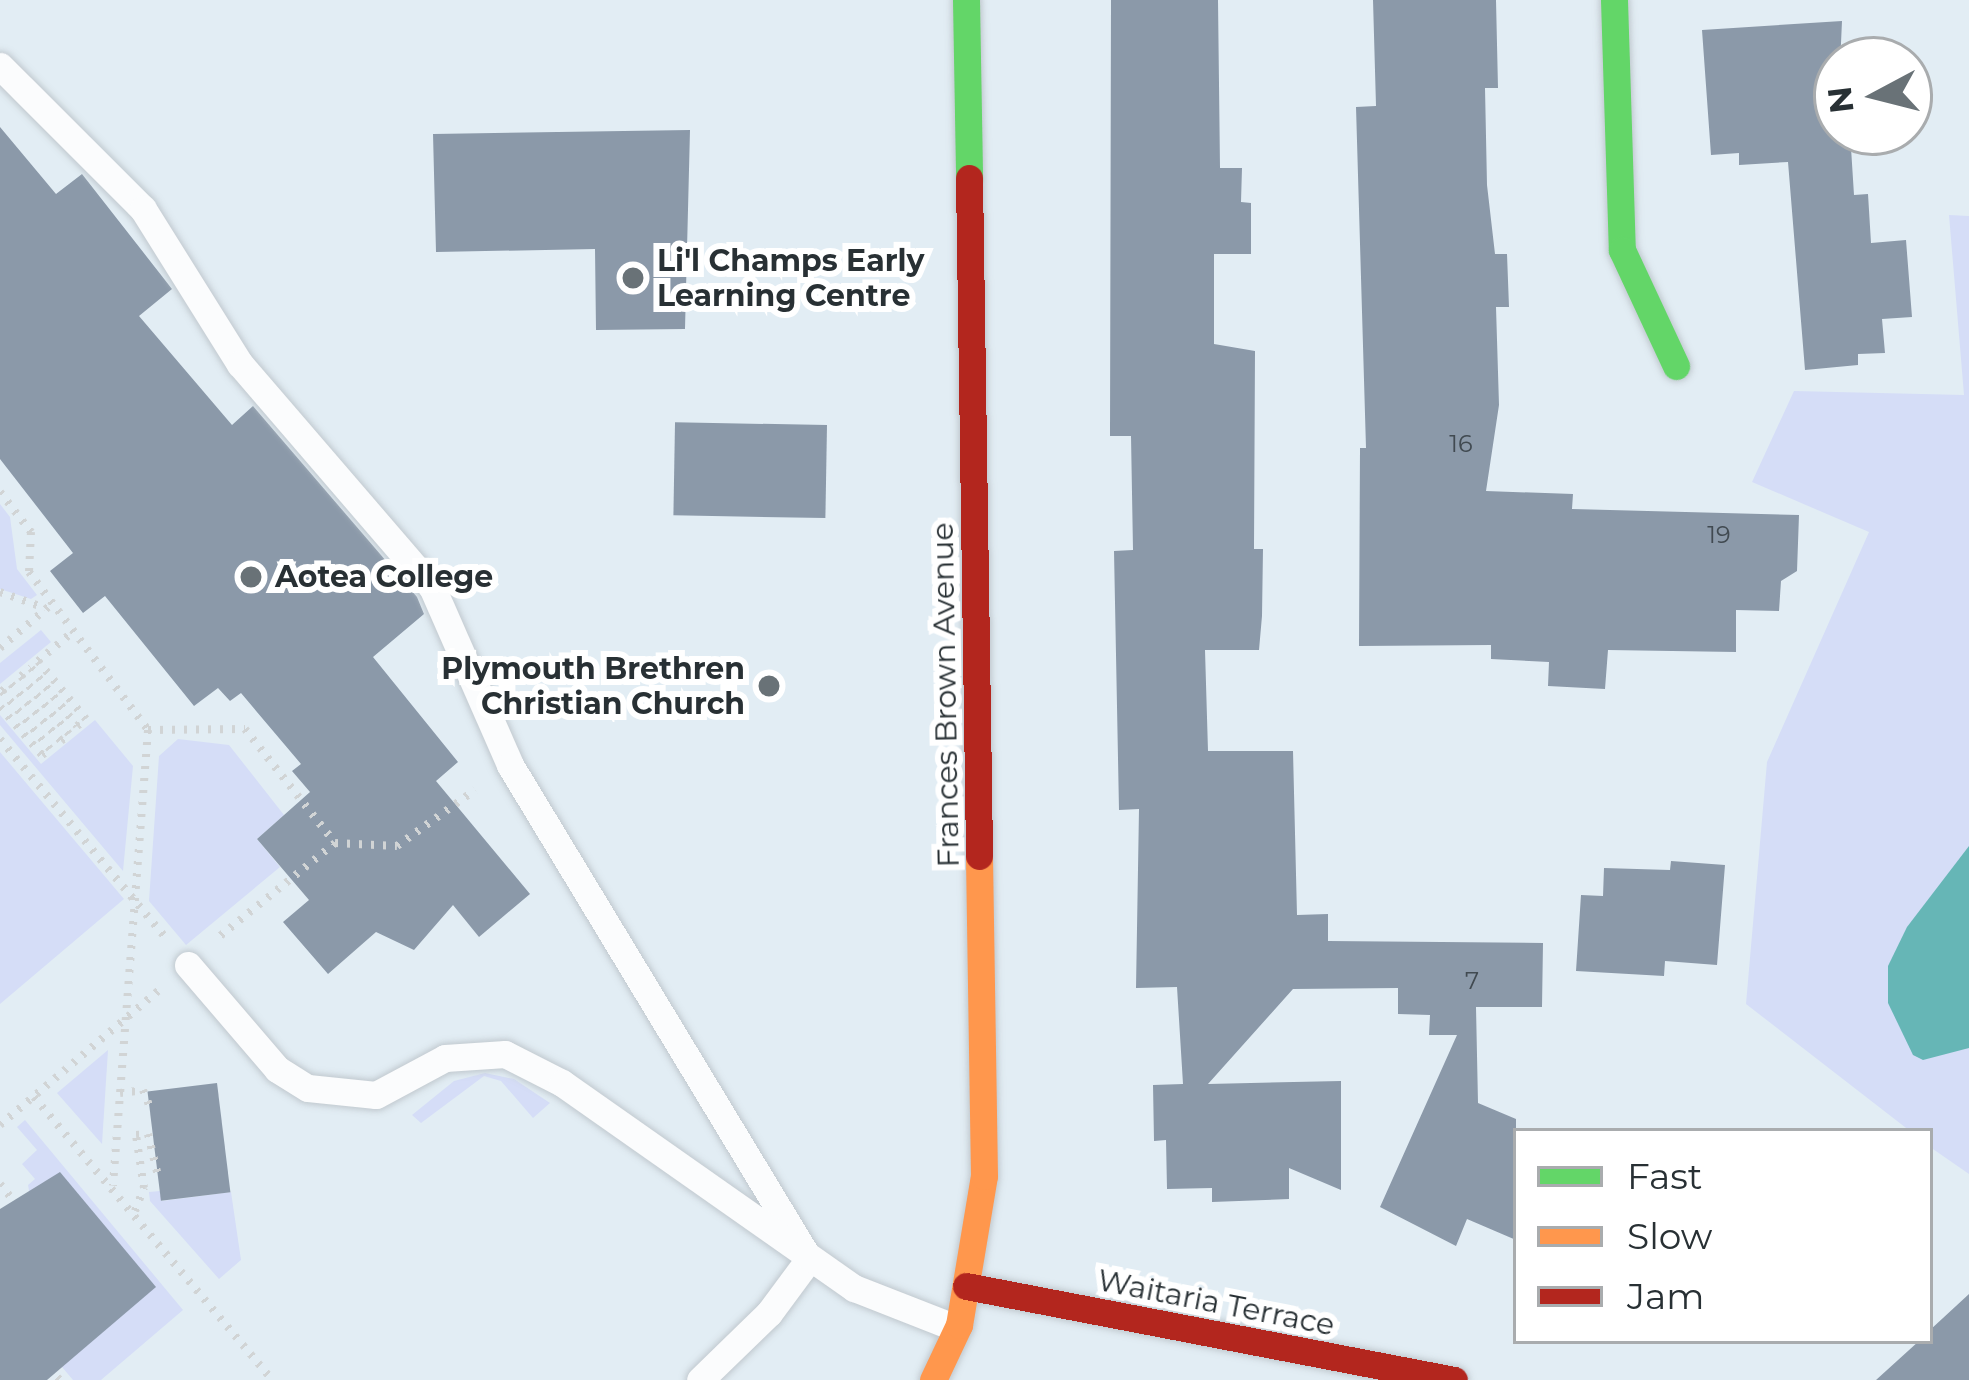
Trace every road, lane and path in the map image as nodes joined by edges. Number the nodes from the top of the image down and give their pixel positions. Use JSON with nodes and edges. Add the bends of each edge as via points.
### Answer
{"nodes":[{"id":1,"x":966,"y":0,"type":"edge"},
{"id":2,"x":1614,"y":0,"type":"edge"},
{"id":3,"x":0,"y":67,"type":"edge"},
{"id":4,"x":1676,"y":366,"type":"dead end"},
{"id":5,"x":0,"y":492,"type":"edge"},
{"id":6,"x":0,"y":592,"type":"edge"},
{"id":7,"x":50,"y":605,"type":"junction"},
{"id":8,"x":75,"y":630,"type":"junction"},
{"id":9,"x":0,"y":648,"type":"edge"},
{"id":10,"x":0,"y":707,"type":"edge"},
{"id":11,"x":148,"y":730,"type":"junction"},
{"id":12,"x":0,"y":740,"type":"edge"},
{"id":13,"x":510,"y":765,"type":"junction"},
{"id":14,"x":335,"y":843,"type":"junction"},
{"id":15,"x":134,"y":901,"type":"junction"},
{"id":16,"x":197,"y":957,"type":"junction"},
{"id":17,"x":126,"y":1019,"type":"junction"},
{"id":18,"x":120,"y":1093,"type":"junction"},
{"id":19,"x":34,"y":1096,"type":"junction"},
{"id":20,"x":149,"y":1107,"type":"dead end"},
{"id":21,"x":0,"y":1125,"type":"edge"},
{"id":22,"x":158,"y":1180,"type":"dead end"},
{"id":23,"x":0,"y":1184,"type":"edge"},
{"id":24,"x":112,"y":1186,"type":"junction"},
{"id":25,"x":12,"y":1199,"type":"dead end"},
{"id":26,"x":134,"y":1213,"type":"junction"},
{"id":27,"x":808,"y":1259,"type":"junction"},
{"id":28,"x":966,"y":1286,"type":"junction"},
{"id":29,"x":956,"y":1328,"type":"junction"},
{"id":30,"x":272,"y":1380,"type":"edge"},
{"id":31,"x":700,"y":1380,"type":"edge"},
{"id":32,"x":933,"y":1380,"type":"edge"},
{"id":33,"x":1454,"y":1380,"type":"edge"}],
"edges":[{"from":1,"to":28,"type":"street","name":"Frances Brown Avenue","via":[[986,996],[984,1176]]},
{"from":2,"to":4,"type":"street","via":[[1622,250]]},
{"from":3,"to":13,"type":"lane","via":[[143,209],[240,364],[432,587]]},
{"from":5,"to":7,"type":"path","via":[[32,532],[29,572]]},
{"from":6,"to":7,"type":"path"},
{"from":7,"to":8,"type":"path"},
{"from":7,"to":9,"type":"path"},
{"from":8,"to":10,"type":"path","via":[[38,661],[86,719],[77,726],[31,668],[21,676],[69,734],[61,741],[11,684],[2,691],[50,749],[42,755]]},
{"from":8,"to":11,"type":"path"},
{"from":11,"to":14,"type":"path","via":[[245,729]]},
{"from":11,"to":15,"type":"path"},
{"from":12,"to":15,"type":"path"},
{"from":13,"to":14,"type":"path","via":[[397,846]]},
{"from":13,"to":27,"type":"lane"},
{"from":14,"to":16,"type":"path"},
{"from":15,"to":16,"type":"path"},
{"from":15,"to":17,"type":"path"},
{"from":16,"to":17,"type":"path"},
{"from":16,"to":27,"type":"lane","via":[[277,1069],[308,1088],[376,1095],[445,1058],[505,1054],[562,1083]]},
{"from":17,"to":18,"type":"path"},
{"from":17,"to":19,"type":"path"},
{"from":18,"to":20,"type":"path","via":[[142,1090]]},
{"from":18,"to":24,"type":"path"},
{"from":19,"to":21,"type":"path"},
{"from":19,"to":24,"type":"path"},
{"from":22,"to":26,"type":"path","via":[[148,1134],[136,1135],[144,1188]]},
{"from":23,"to":25,"type":"path"},
{"from":24,"to":26,"type":"path"},
{"from":26,"to":30,"type":"path"},
{"from":27,"to":29,"type":"lane","via":[[854,1288]]},
{"from":27,"to":31,"type":"lane","via":[[769,1313]]},
{"from":28,"to":29,"type":"street","name":"Frances Brown Avenue"},
{"from":28,"to":33,"type":"street","name":"Waitaria Terrace"},
{"from":29,"to":32,"type":"street","name":"Frances Brown Avenue"}]}
